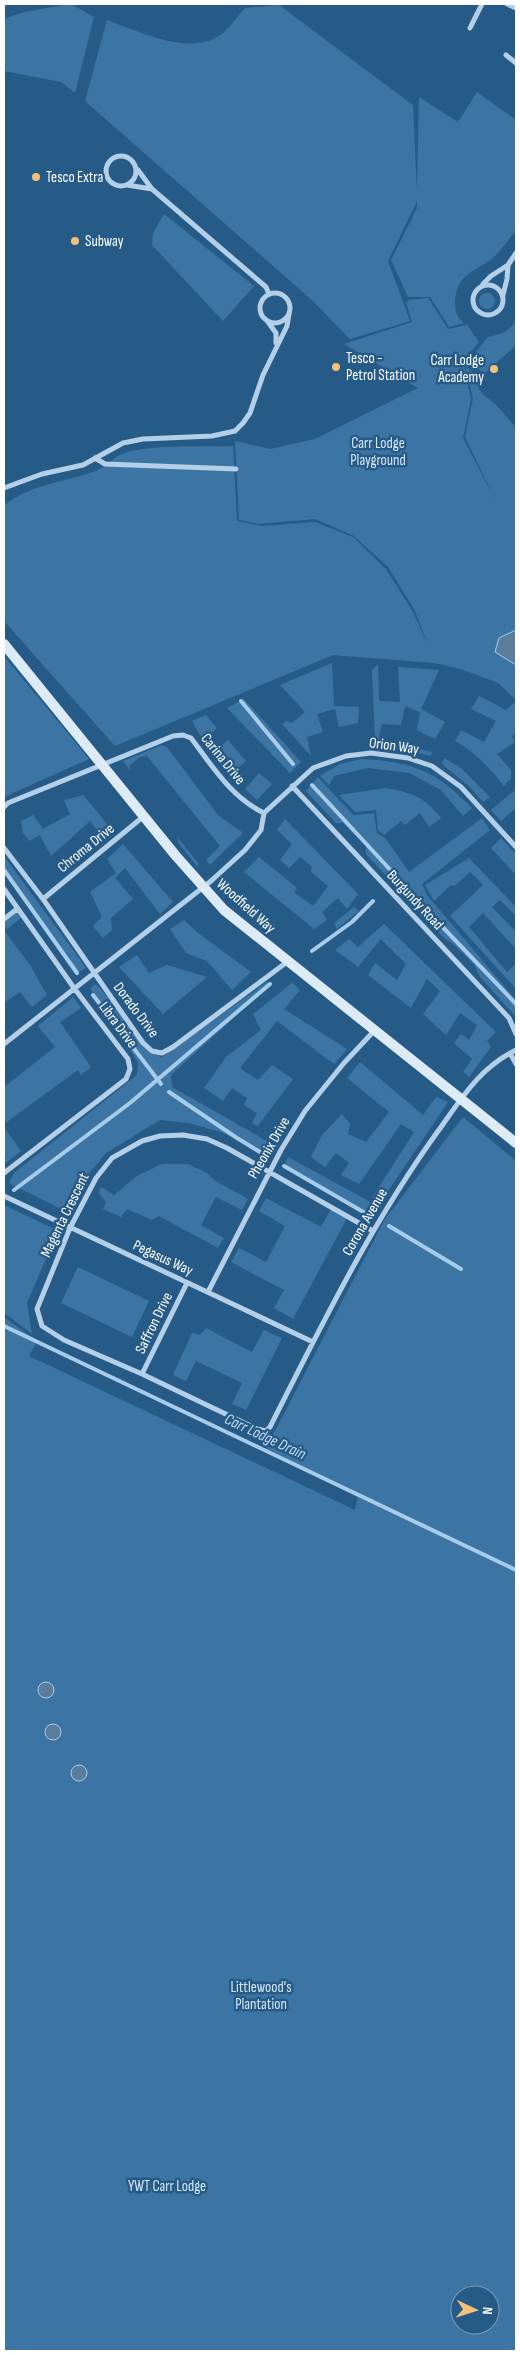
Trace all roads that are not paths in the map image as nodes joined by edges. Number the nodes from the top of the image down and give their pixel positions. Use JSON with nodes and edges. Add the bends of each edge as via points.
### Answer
{"nodes":[{"id":1,"x":482,"y":4,"type":"edge"},
{"id":2,"x":507,"y":4,"type":"edge"},
{"id":3,"x":516,"y":8,"type":"edge"},
{"id":4,"x":470,"y":28,"type":"dead end"},
{"id":5,"x":506,"y":55,"type":"dead end"},
{"id":6,"x":516,"y":63,"type":"edge"},
{"id":7,"x":136,"y":165,"type":"junction"},
{"id":8,"x":127,"y":185,"type":"junction"},
{"id":9,"x":152,"y":189,"type":"junction"},
{"id":10,"x":516,"y":253,"type":"edge"},
{"id":11,"x":508,"y":265,"type":"junction"},
{"id":12,"x":482,"y":285,"type":"junction"},
{"id":13,"x":268,"y":294,"type":"junction"},
{"id":14,"x":502,"y":295,"type":"junction"},
{"id":15,"x":288,"y":314,"type":"junction"},
{"id":16,"x":266,"y":321,"type":"junction"},
{"id":17,"x":276,"y":346,"type":"junction"},
{"id":18,"x":95,"y":458,"type":"junction"},
{"id":19,"x":236,"y":469,"type":"dead end"},
{"id":20,"x":4,"y":489,"type":"edge"},
{"id":21,"x":4,"y":644,"type":"edge"},
{"id":22,"x":103,"y":765,"type":"junction"},
{"id":23,"x":292,"y":786,"type":"junction"},
{"id":24,"x":4,"y":807,"type":"edge"},
{"id":25,"x":264,"y":813,"type":"junction"},
{"id":26,"x":145,"y":816,"type":"junction"},
{"id":27,"x":516,"y":847,"type":"edge"},
{"id":28,"x":4,"y":848,"type":"edge"},
{"id":29,"x":203,"y":888,"type":"junction"},
{"id":30,"x":4,"y":889,"type":"edge"},
{"id":31,"x":42,"y":899,"type":"junction"},
{"id":32,"x":17,"y":909,"type":"junction"},
{"id":33,"x":4,"y":919,"type":"edge"},
{"id":34,"x":288,"y":962,"type":"junction"},
{"id":35,"x":93,"y":974,"type":"junction"},
{"id":36,"x":74,"y":988,"type":"junction"},
{"id":37,"x":374,"y":1032,"type":"junction"},
{"id":38,"x":516,"y":1034,"type":"edge"},
{"id":39,"x":4,"y":1044,"type":"edge"},
{"id":40,"x":516,"y":1050,"type":"edge"},
{"id":41,"x":510,"y":1053,"type":"junction"},
{"id":42,"x":516,"y":1064,"type":"edge"},
{"id":43,"x":461,"y":1099,"type":"junction"},
{"id":44,"x":516,"y":1143,"type":"edge"},
{"id":45,"x":270,"y":1171,"type":"junction"},
{"id":46,"x":4,"y":1173,"type":"edge"},
{"id":47,"x":4,"y":1196,"type":"edge"},
{"id":48,"x":70,"y":1228,"type":"junction"},
{"id":49,"x":373,"y":1231,"type":"junction"},
{"id":50,"x":188,"y":1284,"type":"junction"},
{"id":51,"x":208,"y":1292,"type":"junction"},
{"id":52,"x":313,"y":1342,"type":"junction"},
{"id":53,"x":142,"y":1374,"type":"junction"},
{"id":54,"x":266,"y":1431,"type":"joint"}],
"edges":[{"from":1,"to":4,"type":"street"},
{"from":2,"to":3,"type":"street"},
{"from":5,"to":6,"type":"street"},
{"from":7,"to":8,"type":"street","via":[[136,175]]},
{"from":7,"to":8,"type":"street","via":[[131,158],[120,155],[107,164],[106,173],[111,182],[118,186]]},
{"from":7,"to":9,"type":"street"},
{"from":8,"to":9,"type":"street"},
{"from":9,"to":13,"type":"street","via":[[266,287]]},
{"from":10,"to":11,"type":"street"},
{"from":11,"to":12,"type":"street"},
{"from":11,"to":14,"type":"street"},
{"from":12,"to":14,"type":"street","via":[[495,286]]},
{"from":12,"to":14,"type":"street","via":[[474,294],[474,301],[475,308],[485,316],[497,312]]},
{"from":13,"to":15,"type":"street","via":[[280,294],[287,299]]},
{"from":13,"to":16,"type":"street","via":[[260,307]]},
{"from":15,"to":16,"type":"street","via":[[277,323]]},
{"from":15,"to":17,"type":"street","via":[[287,326]]},
{"from":16,"to":17,"type":"street","via":[[276,333]]},
{"from":17,"to":18,"type":"street","via":[[250,412],[244,424],[235,431],[212,436],[143,439],[123,443]]},
{"from":18,"to":19,"type":"street","via":[[105,464]]},
{"from":18,"to":20,"type":"street","via":[[83,465],[42,474]]},
{"from":21,"to":22,"type":"street","name":"Woodfield Way"},
{"from":22,"to":24,"type":"street"},
{"from":22,"to":25,"type":"street","name":"Carina Drive","via":[[172,736],[183,735],[190,738],[233,793]]},
{"from":22,"to":26,"type":"street","name":"Woodfield Way"},
{"from":23,"to":25,"type":"street","name":"Orion Way"},
{"from":23,"to":27,"type":"street","name":"Orion Way","via":[[313,768],[346,756],[371,752],[408,758],[432,766],[461,786]]},
{"from":23,"to":38,"type":"street","name":"Burgundy Road","via":[[509,1018]]},
{"from":25,"to":29,"type":"street","name":"Orion Way","via":[[261,830],[245,850]]},
{"from":26,"to":29,"type":"street","name":"Woodfield Way"},
{"from":26,"to":31,"type":"street","name":"Chroma Drive"},
{"from":28,"to":31,"type":"street","name":"Dorado Drive"},
{"from":29,"to":34,"type":"street","name":"Woodfield Way","via":[[224,910]]},
{"from":29,"to":35,"type":"street"},
{"from":30,"to":32,"type":"street","name":"Libra Drive"},
{"from":31,"to":35,"type":"street","name":"Dorado Drive"},
{"from":32,"to":33,"type":"street"},
{"from":32,"to":36,"type":"street","name":"Libra Drive"},
{"from":34,"to":35,"type":"street","name":"Dorado Drive","via":[[162,1054],[143,1043]]},
{"from":34,"to":37,"type":"street","name":"Woodfield Way"},
{"from":35,"to":36,"type":"street"},
{"from":36,"to":39,"type":"street"},
{"from":36,"to":46,"type":"street","name":"Libra Drive","via":[[128,1059],[130,1068],[126,1079]]},
{"from":37,"to":43,"type":"street","name":"Woodfield Way"},
{"from":37,"to":45,"type":"street","name":"Pheonix Drive","via":[[344,1063],[306,1111]]},
{"from":40,"to":41,"type":"street","name":"Corona Avenue"},
{"from":41,"to":42,"type":"street"},
{"from":41,"to":43,"type":"street","name":"Corona Avenue","via":[[490,1065]]},
{"from":43,"to":44,"type":"street","name":"Woodfield Way"},
{"from":43,"to":49,"type":"street","name":"Corona Avenue","via":[[415,1163]]},
{"from":45,"to":48,"type":"street","name":"Magenta Crescent","via":[[207,1139],[183,1135],[142,1141],[112,1158],[96,1178]]},
{"from":45,"to":49,"type":"street","name":"Magenta Crescent"},
{"from":45,"to":51,"type":"street","name":"Pheonix Drive"},
{"from":47,"to":48,"type":"street","name":"Pegasus Way"},
{"from":48,"to":50,"type":"street","name":"Pegasus Way"},
{"from":48,"to":53,"type":"street","name":"Magenta Crescent","via":[[38,1309],[42,1326],[64,1340]]},
{"from":49,"to":52,"type":"street","name":"Corona Avenue"},
{"from":50,"to":51,"type":"street","name":"Pegasus Way"},
{"from":50,"to":53,"type":"street","name":"Saffron Drive"},
{"from":51,"to":52,"type":"street","name":"Pegasus Way"},
{"from":52,"to":54,"type":"street","name":"Corona Avenue"},
{"from":53,"to":54,"type":"street","name":"Magenta Crescent"}]}
